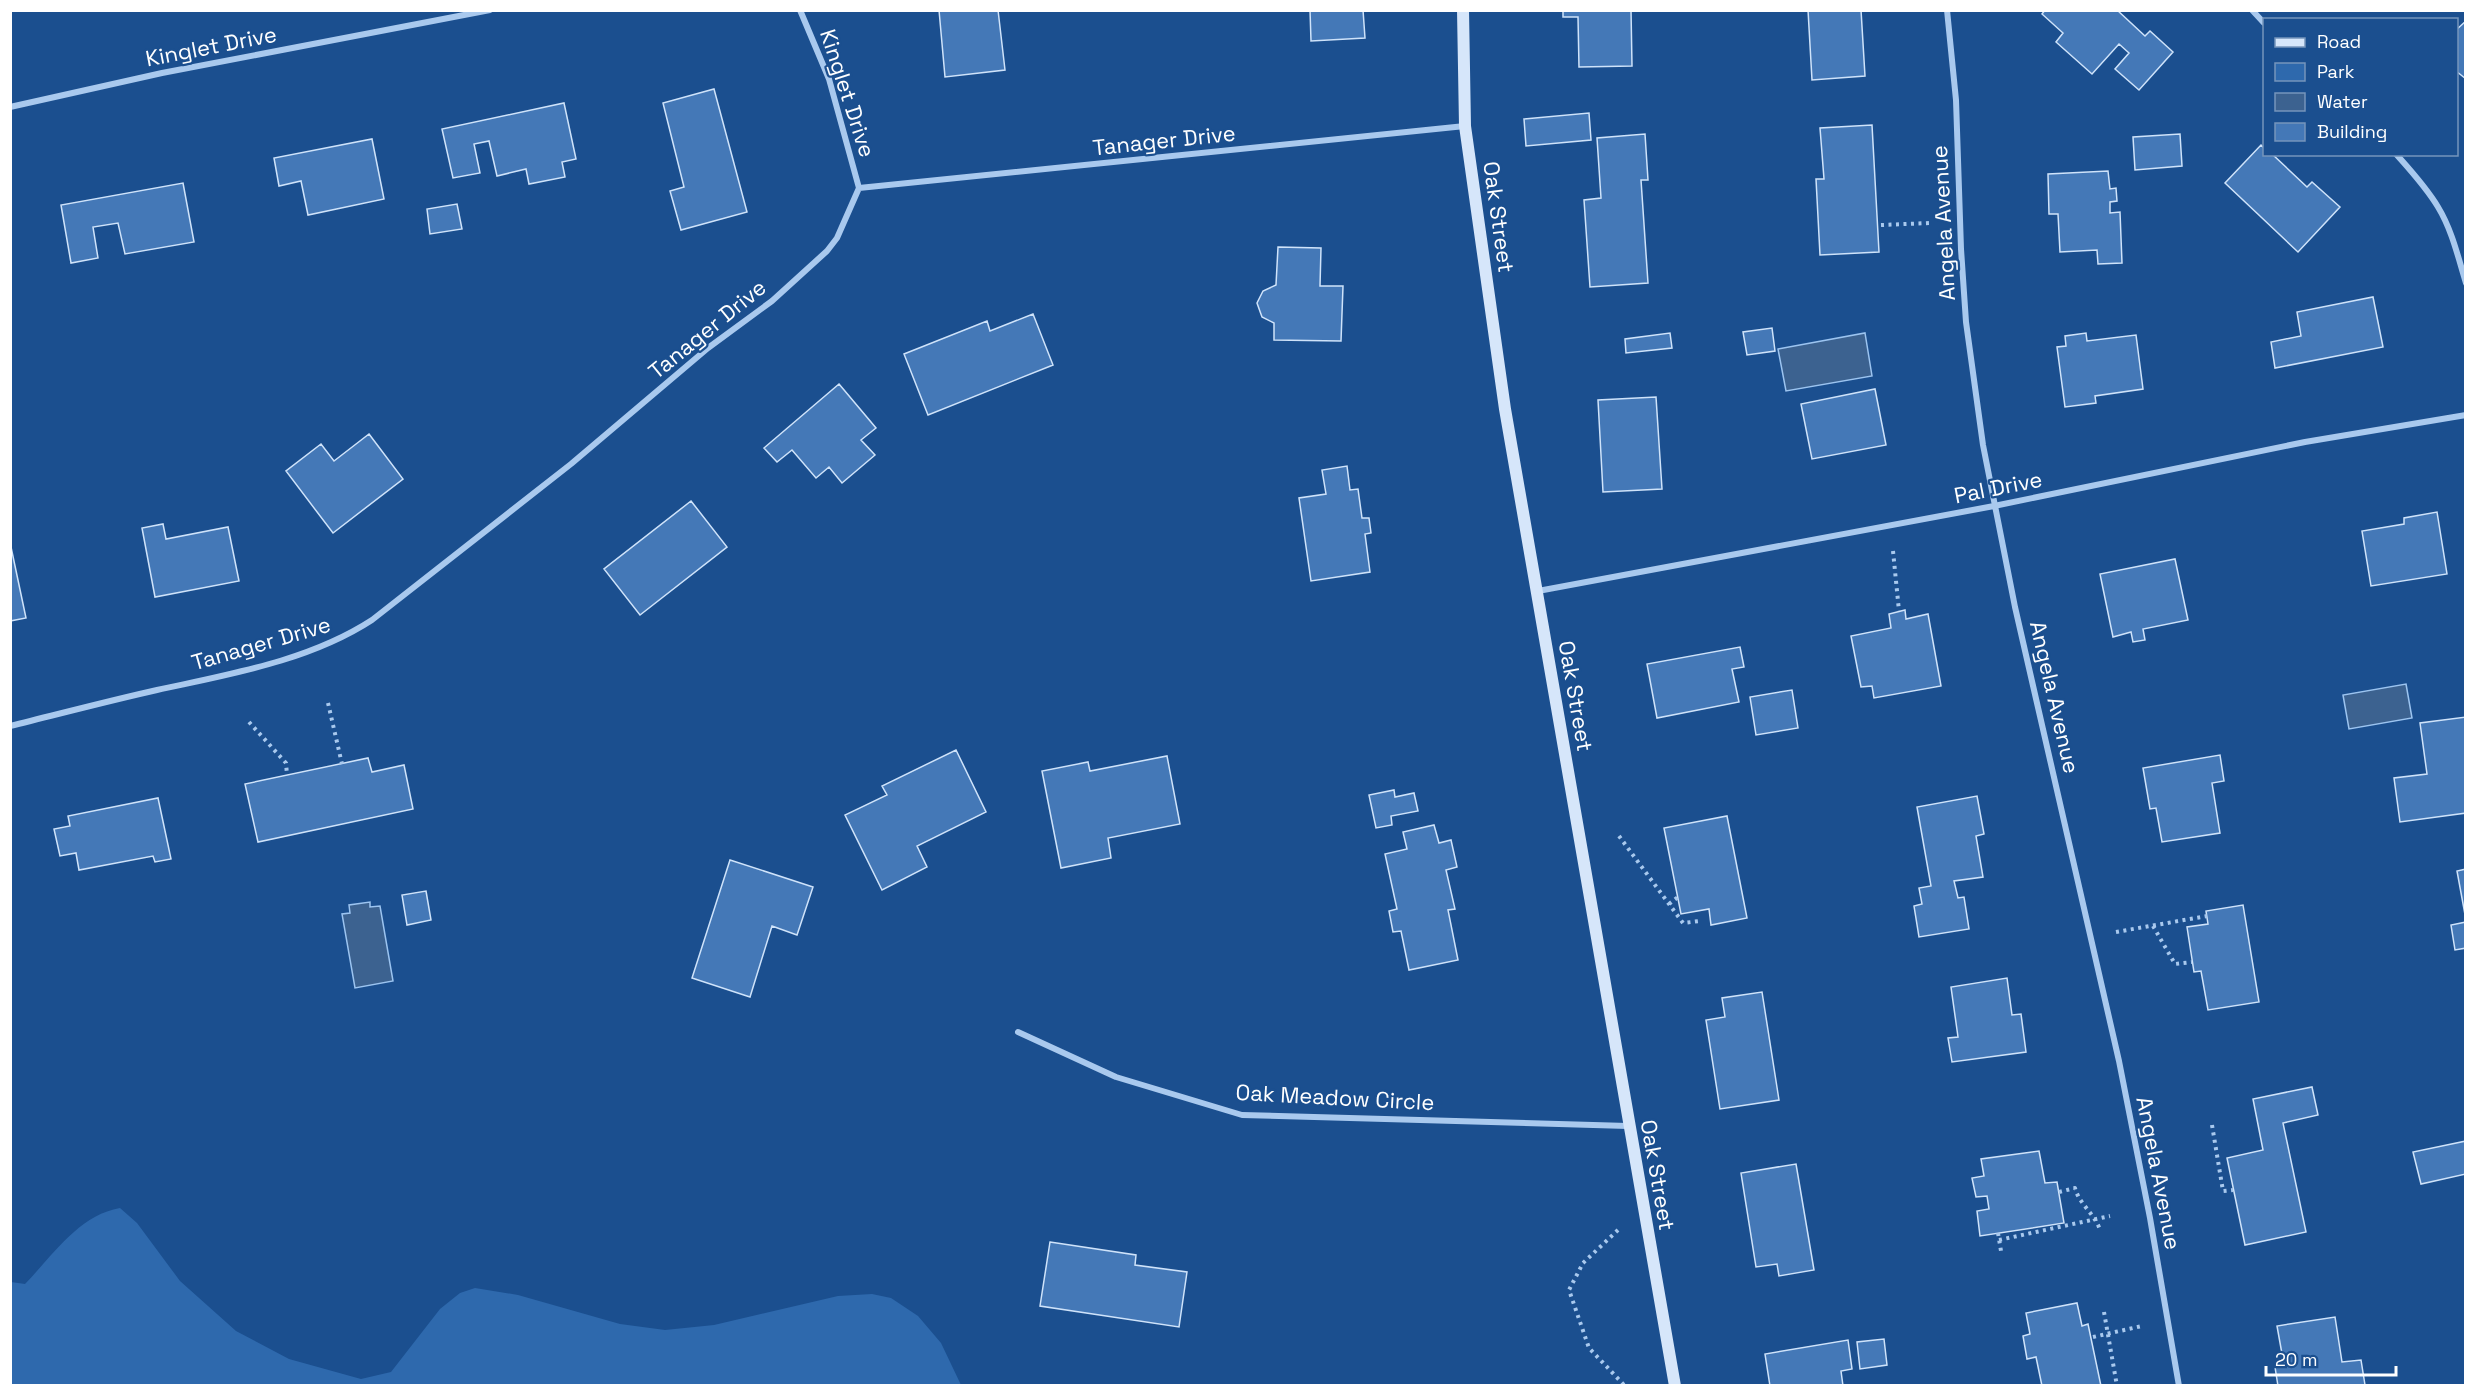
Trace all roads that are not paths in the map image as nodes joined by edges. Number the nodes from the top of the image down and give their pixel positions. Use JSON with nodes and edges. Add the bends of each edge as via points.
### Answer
{"nodes":[{"id":1,"x":490,"y":10,"type":"edge"},
{"id":2,"x":800,"y":10,"type":"edge"},
{"id":3,"x":1463,"y":10,"type":"edge"},
{"id":4,"x":1947,"y":10,"type":"edge"},
{"id":5,"x":2252,"y":10,"type":"edge"},
{"id":6,"x":2263,"y":21,"type":"edge"},
{"id":7,"x":10,"y":107,"type":"edge"},
{"id":8,"x":1465,"y":126,"type":"junction"},
{"id":9,"x":2398,"y":156,"type":"edge"},
{"id":10,"x":859,"y":188,"type":"junction"},
{"id":11,"x":2466,"y":283,"type":"edge"},
{"id":12,"x":2466,"y":415,"type":"edge"},
{"id":13,"x":1994,"y":506,"type":"junction"},
{"id":14,"x":1538,"y":591,"type":"junction"},
{"id":15,"x":10,"y":726,"type":"edge"},
{"id":16,"x":1018,"y":1032,"type":"dead end"},
{"id":17,"x":1628,"y":1126,"type":"junction"},
{"id":18,"x":1675,"y":1386,"type":"edge"},
{"id":19,"x":2179,"y":1386,"type":"edge"}],
"edges":[{"from":1,"to":7,"type":"street","name":"Kinglet Drive"},
{"from":2,"to":10,"type":"street","name":"Kinglet Drive","via":[[829,79]]},
{"from":3,"to":8,"type":"street","name":"Oak Street"},
{"from":4,"to":13,"type":"street","name":"Angela Avenue","via":[[1956,100],[1966,322]]},
{"from":5,"to":6,"type":"street"},
{"from":8,"to":10,"type":"street","name":"Tanager Drive"},
{"from":8,"to":14,"type":"street","name":"Oak Street","via":[[1504,409]]},
{"from":9,"to":11,"type":"street","via":[[2439,208]]},
{"from":10,"to":15,"type":"street","name":"Tanager Drive","via":[[827,252],[772,301],[708,348],[572,464],[346,637],[318,649],[213,678]]},
{"from":12,"to":13,"type":"street","name":"Pal Drive","via":[[2305,442]]},
{"from":13,"to":14,"type":"street","name":"Pal Drive"},
{"from":13,"to":19,"type":"street","name":"Angela Avenue","via":[[2144,1184]]},
{"from":14,"to":17,"type":"street","name":"Oak Street"},
{"from":16,"to":17,"type":"street","name":"Oak Meadow Circle","via":[[1116,1077],[1242,1115]]},
{"from":17,"to":18,"type":"street","name":"Oak Street"}]}
